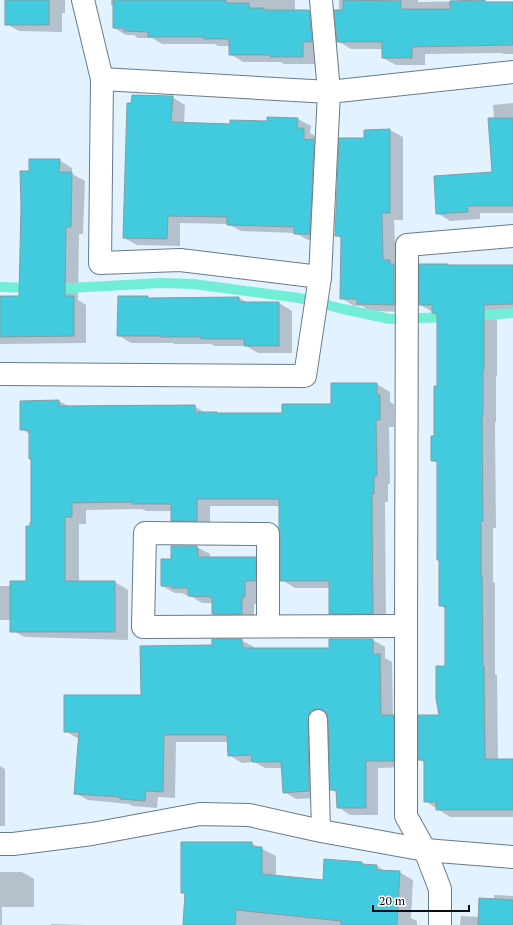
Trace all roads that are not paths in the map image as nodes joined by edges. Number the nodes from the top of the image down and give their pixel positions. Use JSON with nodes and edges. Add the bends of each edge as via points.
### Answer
{"nodes":[{"id":1,"x":83,"y":0,"type":"edge"},
{"id":2,"x":321,"y":0,"type":"edge"},
{"id":3,"x":513,"y":72,"type":"edge"},
{"id":4,"x":102,"y":79,"type":"junction"},
{"id":5,"x":329,"y":92,"type":"junction"},
{"id":6,"x":513,"y":236,"type":"edge"},
{"id":7,"x":320,"y":277,"type":"junction"},
{"id":8,"x":0,"y":374,"type":"edge"},
{"id":9,"x":268,"y":626,"type":"junction"},
{"id":10,"x":406,"y":626,"type":"junction"},
{"id":11,"x":318,"y":719,"type":"dead end"},
{"id":12,"x":321,"y":831,"type":"junction"},
{"id":13,"x":0,"y":844,"type":"edge"},
{"id":14,"x":425,"y":850,"type":"junction"},
{"id":15,"x":513,"y":857,"type":"edge"},
{"id":16,"x":440,"y":925,"type":"edge"}],
"edges":[{"from":1,"to":4,"type":"street"},
{"from":2,"to":5,"type":"street"},
{"from":3,"to":5,"type":"street"},
{"from":4,"to":5,"type":"street"},
{"from":4,"to":7,"type":"street","via":[[100,263],[180,260]]},
{"from":5,"to":7,"type":"street"},
{"from":6,"to":10,"type":"street","via":[[407,245]]},
{"from":7,"to":8,"type":"street","via":[[305,376]]},
{"from":9,"to":9,"type":"street","via":[[144,627],[145,533],[268,534]]},
{"from":9,"to":10,"type":"street"},
{"from":10,"to":14,"type":"street","via":[[406,816]]},
{"from":11,"to":12,"type":"lane"},
{"from":12,"to":13,"type":"street","via":[[249,815],[200,814],[92,834]]},
{"from":12,"to":14,"type":"street"},
{"from":14,"to":15,"type":"street"},
{"from":14,"to":16,"type":"street","via":[[440,889]]}]}
